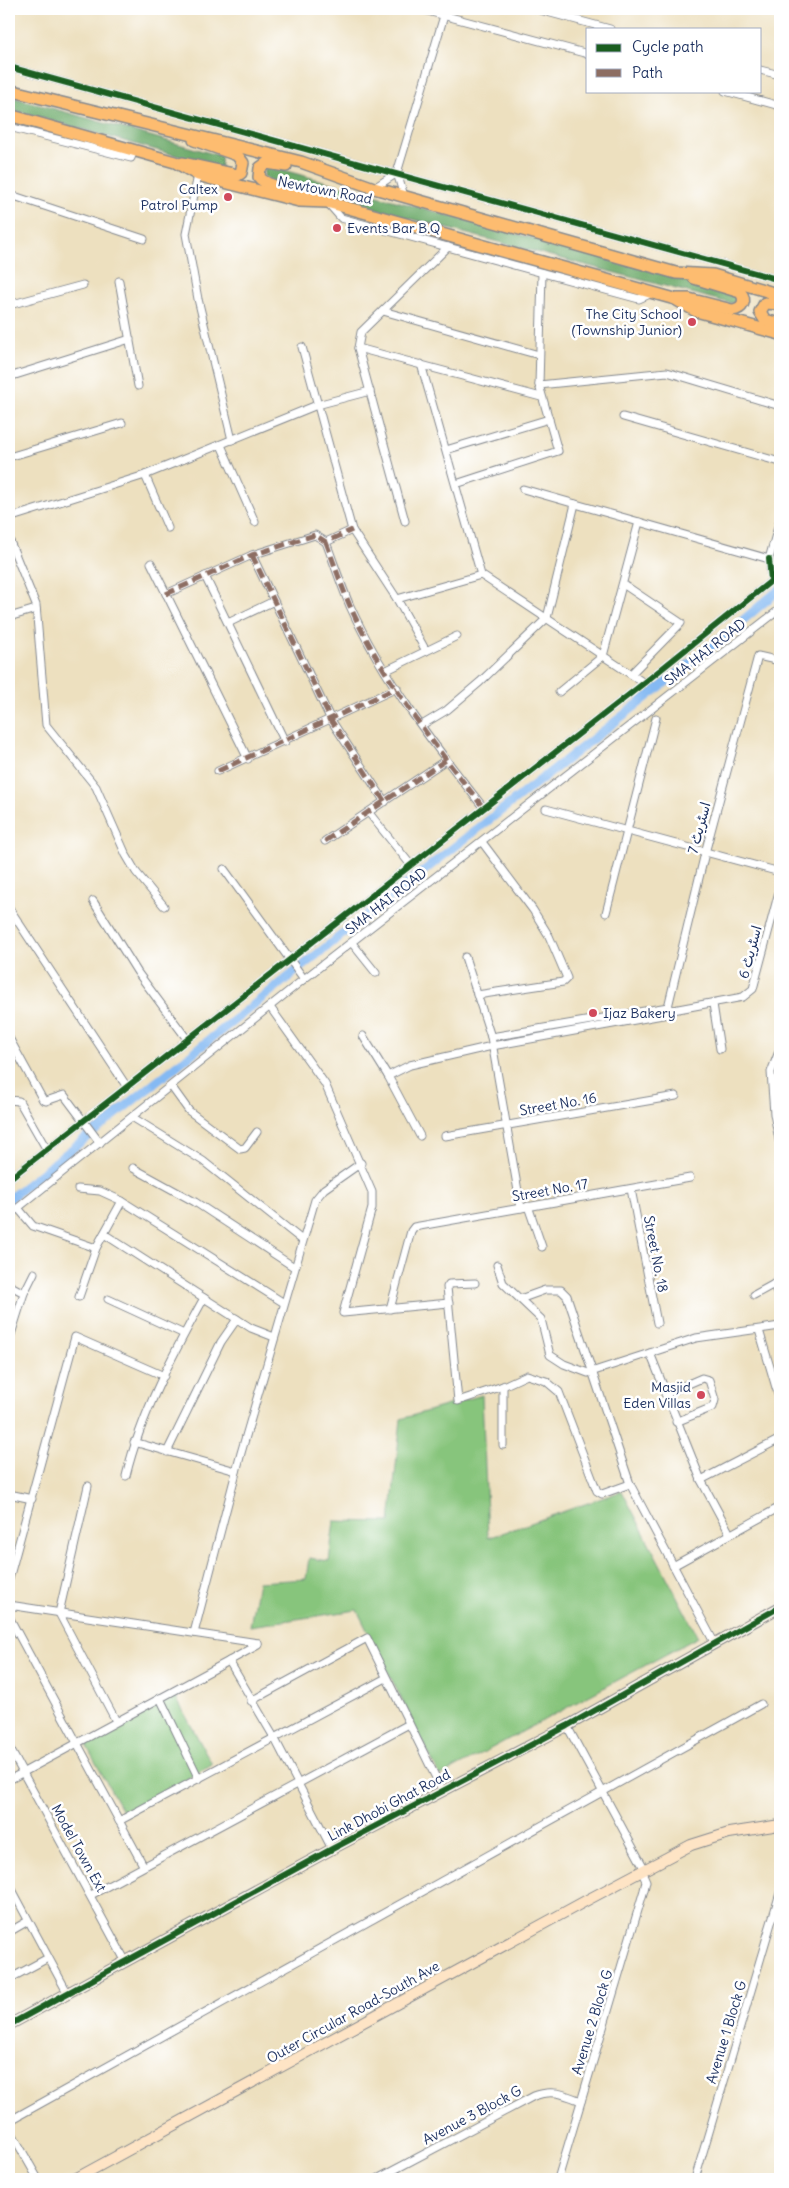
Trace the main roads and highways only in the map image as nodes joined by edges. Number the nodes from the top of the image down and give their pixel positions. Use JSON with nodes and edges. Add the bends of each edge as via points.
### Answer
{"nodes":[{"id":1,"x":9,"y":90,"type":"edge"},
{"id":2,"x":9,"y":115,"type":"edge"},
{"id":3,"x":181,"y":133,"type":"junction"},
{"id":4,"x":175,"y":162,"type":"junction"},
{"id":5,"x":333,"y":173,"type":"junction"},
{"id":6,"x":327,"y":202,"type":"junction"},
{"id":7,"x":676,"y":273,"type":"junction"},
{"id":8,"x":780,"y":295,"type":"edge"},
{"id":9,"x":675,"y":299,"type":"junction"},
{"id":10,"x":780,"y":304,"type":"edge"},
{"id":11,"x":780,"y":324,"type":"edge"},
{"id":12,"x":780,"y":334,"type":"edge"}],
"edges":[{"from":1,"to":3,"type":"main road","name":"Newtown Road"},
{"from":2,"to":4,"type":"main road","name":"Newtown Road"},
{"from":3,"to":4,"type":"main road","via":[[207,146],[237,155],[243,168],[238,175]]},
{"from":3,"to":5,"type":"main road","name":"Newtown Road"},
{"from":4,"to":6,"type":"main road","name":"Newtown Road","via":[[198,175],[298,202]]},
{"from":5,"to":6,"type":"main road","via":[[307,172],[273,163],[263,165],[258,174],[264,183]]},
{"from":5,"to":7,"type":"main road","name":"Newtown Road","via":[[374,188]]},
{"from":6,"to":9,"type":"main road","name":"Newtown Road"},
{"from":7,"to":8,"type":"main road","name":"Newtown Road","via":[[713,275]]},
{"from":7,"to":9,"type":"main road","via":[[740,292],[744,302],[734,310],[689,299]]},
{"from":9,"to":12,"type":"main road","name":"Newtown Road","via":[[696,311]]},
{"from":10,"to":11,"type":"main road","via":[[765,303],[760,312],[765,320]]}]}
